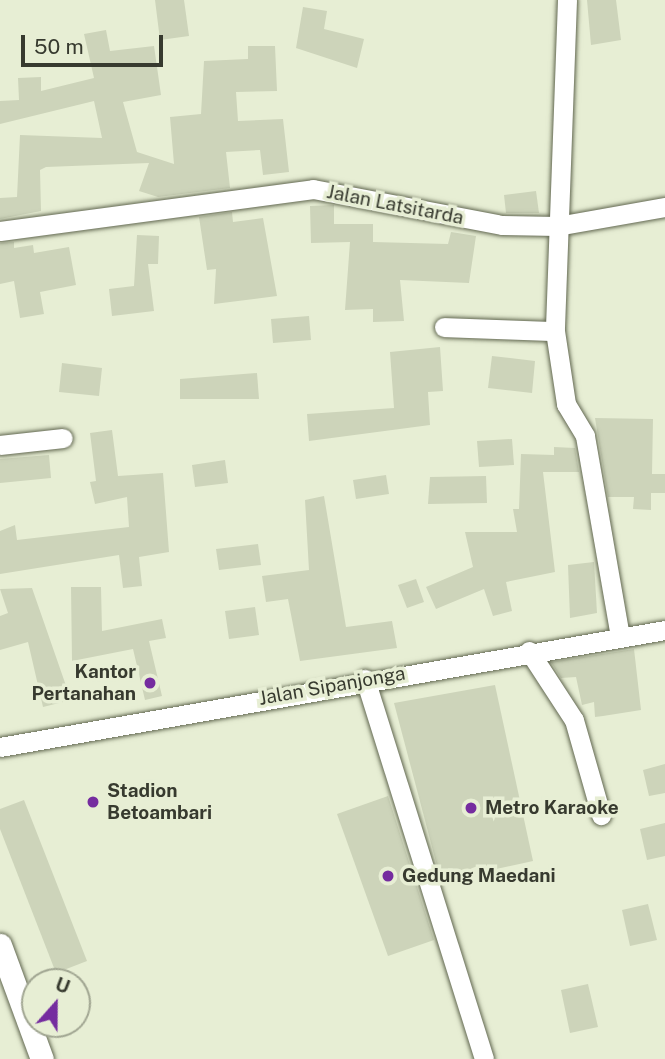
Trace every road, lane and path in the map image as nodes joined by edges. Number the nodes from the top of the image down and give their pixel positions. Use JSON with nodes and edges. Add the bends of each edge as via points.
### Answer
{"nodes":[{"id":1,"x":567,"y":0,"type":"edge"},
{"id":2,"x":665,"y":207,"type":"edge"},
{"id":3,"x":557,"y":226,"type":"junction"},
{"id":4,"x":0,"y":231,"type":"edge"},
{"id":5,"x":444,"y":327,"type":"dead end"},
{"id":6,"x":555,"y":331,"type":"junction"},
{"id":7,"x":62,"y":438,"type":"dead end"},
{"id":8,"x":0,"y":445,"type":"edge"},
{"id":9,"x":665,"y":630,"type":"edge"},
{"id":10,"x":620,"y":636,"type":"junction"},
{"id":11,"x":529,"y":651,"type":"junction"},
{"id":12,"x":365,"y":679,"type":"junction"},
{"id":13,"x":0,"y":747,"type":"edge"},
{"id":14,"x":601,"y":816,"type":"dead end"},
{"id":15,"x":0,"y":945,"type":"edge"},
{"id":16,"x":42,"y":1059,"type":"edge"},
{"id":17,"x":484,"y":1059,"type":"edge"}],
"edges":[{"from":1,"to":3,"type":"street"},
{"from":2,"to":3,"type":"street","name":"Jalan Latsitarda"},
{"from":3,"to":4,"type":"street","name":"Jalan Latsitarda","via":[[502,225],[313,189]]},
{"from":3,"to":6,"type":"street"},
{"from":5,"to":6,"type":"street"},
{"from":6,"to":10,"type":"street","via":[[566,404],[587,449]]},
{"from":7,"to":8,"type":"street"},
{"from":9,"to":10,"type":"street","name":"Jalan Sipanjonga"},
{"from":10,"to":11,"type":"street","name":"Jalan Sipanjonga"},
{"from":11,"to":12,"type":"street","name":"Jalan Sipanjonga"},
{"from":11,"to":14,"type":"street","via":[[574,720]]},
{"from":12,"to":13,"type":"street","name":"Jalan Sipanjonga"},
{"from":12,"to":17,"type":"street"},
{"from":15,"to":16,"type":"street"}]}
